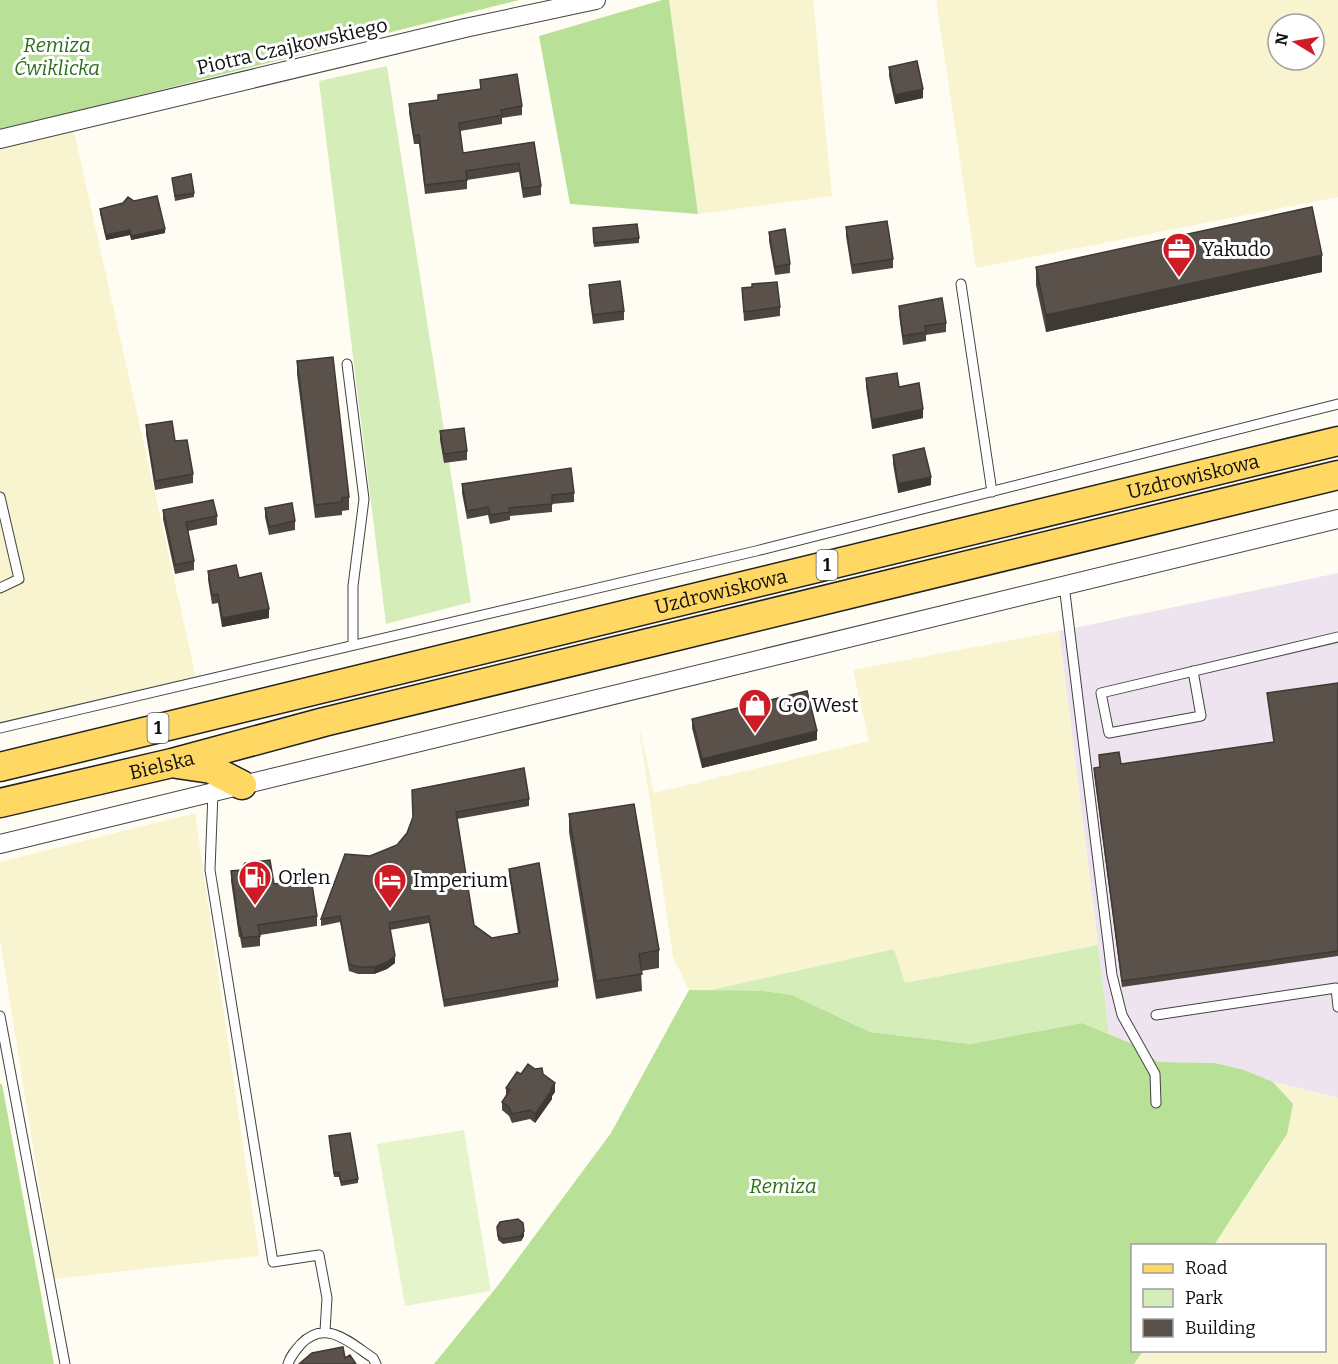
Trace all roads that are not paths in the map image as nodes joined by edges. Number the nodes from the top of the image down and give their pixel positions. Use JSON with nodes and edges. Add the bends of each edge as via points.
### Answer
{"nodes":[{"id":1,"x":596,"y":0,"type":"edge"},
{"id":2,"x":0,"y":139,"type":"edge"},
{"id":3,"x":961,"y":284,"type":"dead end"},
{"id":4,"x":347,"y":364,"type":"dead end"},
{"id":5,"x":1338,"y":404,"type":"edge"},
{"id":6,"x":1338,"y":441,"type":"edge"},
{"id":7,"x":1338,"y":475,"type":"edge"},
{"id":8,"x":992,"y":492,"type":"junction"},
{"id":9,"x":0,"y":497,"type":"edge"},
{"id":10,"x":1338,"y":519,"type":"edge"},
{"id":11,"x":1064,"y":585,"type":"junction"},
{"id":12,"x":0,"y":588,"type":"edge"},
{"id":13,"x":1338,"y":637,"type":"edge"},
{"id":14,"x":353,"y":644,"type":"junction"},
{"id":15,"x":1193,"y":671,"type":"junction"},
{"id":16,"x":316,"y":689,"type":"joint"},
{"id":17,"x":324,"y":722,"type":"joint"},
{"id":18,"x":0,"y":728,"type":"edge"},
{"id":19,"x":172,"y":763,"type":"junction"},
{"id":20,"x":0,"y":767,"type":"edge"},
{"id":21,"x":242,"y":785,"type":"junction"},
{"id":22,"x":213,"y":792,"type":"junction"},
{"id":23,"x":0,"y":802,"type":"edge"},
{"id":24,"x":0,"y":844,"type":"edge"},
{"id":25,"x":1338,"y":1007,"type":"edge"},
{"id":26,"x":1156,"y":1015,"type":"dead end"},
{"id":27,"x":0,"y":1016,"type":"edge"},
{"id":28,"x":1156,"y":1103,"type":"dead end"},
{"id":29,"x":325,"y":1331,"type":"junction"},
{"id":30,"x":65,"y":1364,"type":"edge"},
{"id":31,"x":288,"y":1364,"type":"edge"},
{"id":32,"x":376,"y":1364,"type":"edge"}],
"edges":[{"from":1,"to":2,"type":"street","name":"Piotra Czajkowskiego"},
{"from":3,"to":8,"type":"lane"},
{"from":4,"to":14,"type":"lane","via":[[364,499],[353,586]]},
{"from":5,"to":8,"type":"lane"},
{"from":6,"to":16,"type":"main road","name":"Uzdrowiskowa","number":"1"},
{"from":7,"to":17,"type":"main road","name":"Uzdrowiskowa","number":"1"},
{"from":8,"to":14,"type":"lane","via":[[745,554]]},
{"from":9,"to":12,"type":"lane","via":[[19,579]]},
{"from":10,"to":11,"type":"street"},
{"from":11,"to":21,"type":"street"},
{"from":11,"to":28,"type":"lane","via":[[1112,975],[1122,1015],[1155,1074]]},
{"from":13,"to":15,"type":"lane"},
{"from":14,"to":18,"type":"lane"},
{"from":15,"to":15,"type":"lane","via":[[1101,693],[1109,733],[1201,716]]},
{"from":16,"to":20,"type":"main road","name":"Bielska","number":"1"},
{"from":17,"to":19,"type":"main road","name":"Bielska","number":"1"},
{"from":19,"to":21,"type":"main road","via":[[211,769]]},
{"from":19,"to":23,"type":"main road","name":"Bielska","number":"1"},
{"from":21,"to":22,"type":"street"},
{"from":22,"to":24,"type":"street"},
{"from":22,"to":29,"type":"lane","via":[[210,870],[273,1262],[319,1255],[327,1298]]},
{"from":25,"to":26,"type":"lane","via":[[1336,988]]},
{"from":27,"to":30,"type":"lane"},
{"from":29,"to":31,"type":"lane","via":[[306,1339]]},
{"from":29,"to":32,"type":"lane","via":[[349,1342]]}]}
